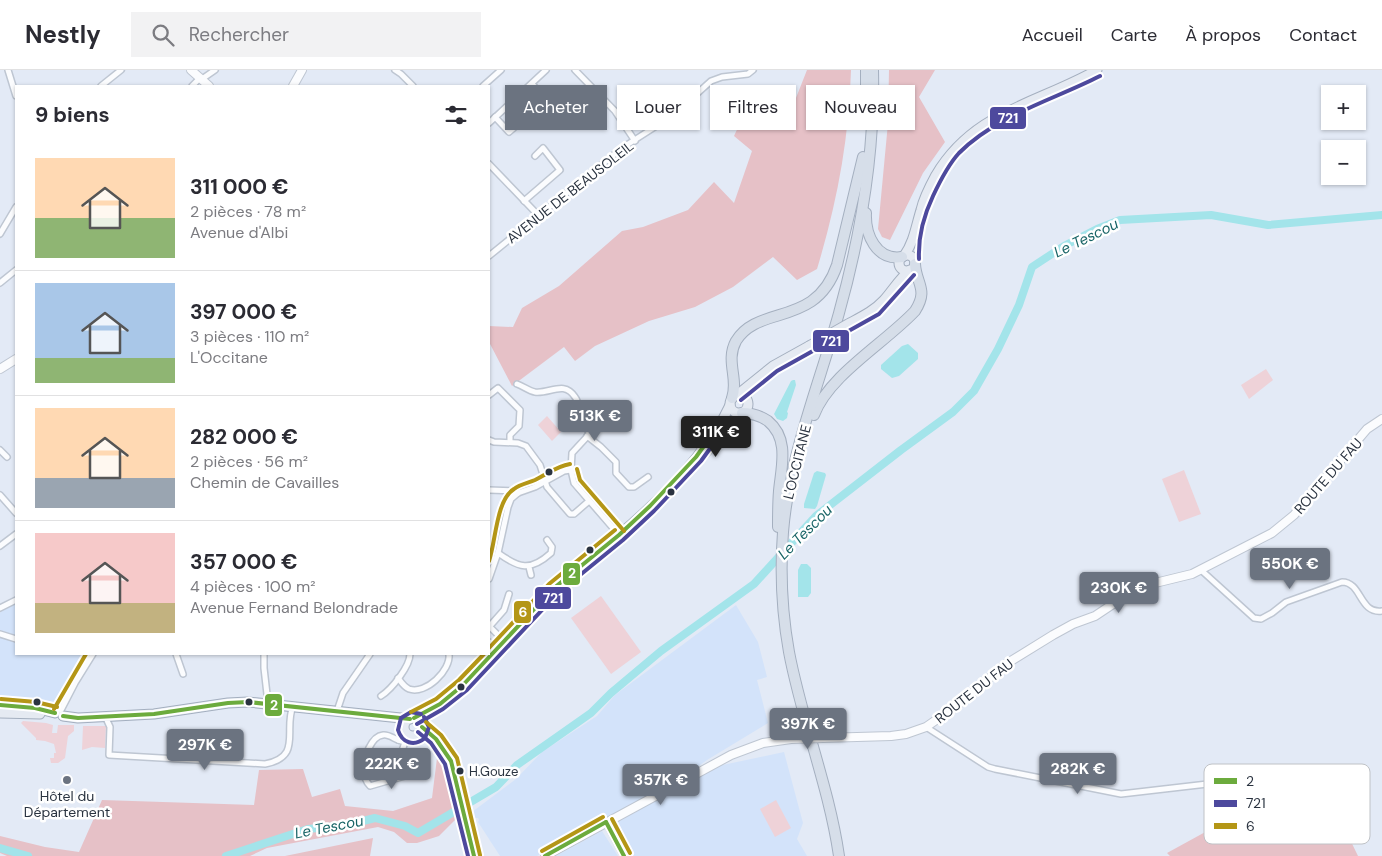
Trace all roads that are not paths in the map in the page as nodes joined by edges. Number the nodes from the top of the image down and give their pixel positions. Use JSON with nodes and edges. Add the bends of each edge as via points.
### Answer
{"nodes":[{"id":1,"x":8,"y":70,"type":"edge"},
{"id":2,"x":121,"y":70,"type":"edge"},
{"id":3,"x":191,"y":70,"type":"edge"},
{"id":4,"x":215,"y":70,"type":"edge"},
{"id":5,"x":395,"y":70,"type":"edge"},
{"id":6,"x":502,"y":70,"type":"edge"},
{"id":7,"x":546,"y":70,"type":"edge"},
{"id":8,"x":575,"y":70,"type":"edge"},
{"id":9,"x":753,"y":70,"type":"edge"},
{"id":10,"x":866,"y":70,"type":"edge"},
{"id":11,"x":873,"y":70,"type":"edge"},
{"id":12,"x":1097,"y":70,"type":"edge"},
{"id":13,"x":299,"y":71,"type":"edge"},
{"id":14,"x":201,"y":79,"type":"junction"},
{"id":15,"x":532,"y":84,"type":"junction"},
{"id":16,"x":102,"y":85,"type":"edge"},
{"id":17,"x":193,"y":85,"type":"edge"},
{"id":18,"x":208,"y":85,"type":"edge"},
{"id":19,"x":293,"y":85,"type":"edge"},
{"id":20,"x":412,"y":85,"type":"edge"},
{"id":21,"x":484,"y":85,"type":"edge"},
{"id":22,"x":15,"y":93,"type":"edge"},
{"id":23,"x":495,"y":118,"type":"junction"},
{"id":24,"x":490,"y":122,"type":"edge"},
{"id":25,"x":635,"y":141,"type":"junction"},
{"id":26,"x":535,"y":156,"type":"dead end"},
{"id":27,"x":866,"y":157,"type":"junction"},
{"id":28,"x":490,"y":165,"type":"edge"},
{"id":29,"x":524,"y":200,"type":"junction"},
{"id":30,"x":15,"y":211,"type":"edge"},
{"id":31,"x":539,"y":216,"type":"junction"},
{"id":32,"x":0,"y":234,"type":"edge"},
{"id":33,"x":914,"y":236,"type":"junction"},
{"id":34,"x":490,"y":253,"type":"edge"},
{"id":35,"x":902,"y":260,"type":"junction"},
{"id":36,"x":913,"y":265,"type":"junction"},
{"id":37,"x":15,"y":271,"type":"edge"},
{"id":38,"x":0,"y":283,"type":"edge"},
{"id":39,"x":892,"y":290,"type":"junction"},
{"id":40,"x":15,"y":360,"type":"edge"},
{"id":41,"x":0,"y":369,"type":"edge"},
{"id":42,"x":752,"y":382,"type":"junction"},
{"id":43,"x":517,"y":384,"type":"dead end"},
{"id":44,"x":490,"y":394,"type":"edge"},
{"id":45,"x":733,"y":399,"type":"junction"},
{"id":46,"x":748,"y":402,"type":"junction"},
{"id":47,"x":610,"y":412,"type":"dead end"},
{"id":48,"x":741,"y":413,"type":"junction"},
{"id":49,"x":1382,"y":419,"type":"edge"},
{"id":50,"x":722,"y":421,"type":"junction"},
{"id":51,"x":742,"y":426,"type":"dead end"},
{"id":52,"x":588,"y":434,"type":"junction"},
{"id":53,"x":490,"y":440,"type":"edge"},
{"id":54,"x":510,"y":442,"type":"junction"},
{"id":55,"x":0,"y":450,"type":"edge"},
{"id":56,"x":7,"y":457,"type":"dead end"},
{"id":57,"x":696,"y":457,"type":"junction"},
{"id":58,"x":571,"y":470,"type":"junction"},
{"id":59,"x":793,"y":472,"type":"junction"},
{"id":60,"x":648,"y":477,"type":"dead end"},
{"id":61,"x":545,"y":482,"type":"junction"},
{"id":62,"x":490,"y":490,"type":"edge"},
{"id":63,"x":507,"y":491,"type":"junction"},
{"id":64,"x":518,"y":493,"type":"junction"},
{"id":65,"x":0,"y":495,"type":"edge"},
{"id":66,"x":589,"y":501,"type":"junction"},
{"id":67,"x":509,"y":502,"type":"junction"},
{"id":68,"x":15,"y":512,"type":"edge"},
{"id":69,"x":779,"y":534,"type":"junction"},
{"id":70,"x":15,"y":535,"type":"edge"},
{"id":71,"x":618,"y":535,"type":"junction"},
{"id":72,"x":547,"y":540,"type":"dead end"},
{"id":73,"x":0,"y":546,"type":"edge"},
{"id":74,"x":498,"y":554,"type":"junction"},
{"id":75,"x":529,"y":567,"type":"junction"},
{"id":76,"x":1201,"y":570,"type":"junction"},
{"id":77,"x":778,"y":571,"type":"junction"},
{"id":78,"x":490,"y":575,"type":"edge"},
{"id":79,"x":531,"y":575,"type":"dead end"},
{"id":80,"x":509,"y":594,"type":"dead end"},
{"id":81,"x":15,"y":600,"type":"edge"},
{"id":82,"x":0,"y":608,"type":"edge"},
{"id":83,"x":1382,"y":611,"type":"edge"},
{"id":84,"x":490,"y":625,"type":"edge"},
{"id":85,"x":490,"y":627,"type":"edge"},
{"id":86,"x":0,"y":634,"type":"edge"},
{"id":87,"x":15,"y":639,"type":"edge"},
{"id":88,"x":505,"y":642,"type":"junction"},
{"id":89,"x":490,"y":643,"type":"edge"},
{"id":90,"x":498,"y":650,"type":"junction"},
{"id":91,"x":92,"y":655,"type":"edge"},
{"id":92,"x":176,"y":655,"type":"edge"},
{"id":93,"x":264,"y":655,"type":"edge"},
{"id":94,"x":369,"y":655,"type":"edge"},
{"id":95,"x":410,"y":655,"type":"edge"},
{"id":96,"x":449,"y":655,"type":"edge"},
{"id":97,"x":182,"y":674,"type":"dead end"},
{"id":98,"x":398,"y":678,"type":"junction"},
{"id":99,"x":381,"y":696,"type":"dead end"},
{"id":100,"x":268,"y":703,"type":"junction"},
{"id":101,"x":440,"y":704,"type":"junction"},
{"id":102,"x":0,"y":705,"type":"edge"},
{"id":103,"x":293,"y":706,"type":"junction"},
{"id":104,"x":337,"y":711,"type":"junction"},
{"id":105,"x":0,"y":713,"type":"edge"},
{"id":106,"x":58,"y":715,"type":"junction"},
{"id":107,"x":104,"y":716,"type":"junction"},
{"id":108,"x":385,"y":718,"type":"junction"},
{"id":109,"x":412,"y":719,"type":"junction"},
{"id":110,"x":926,"y":727,"type":"junction"},
{"id":111,"x":405,"y":731,"type":"junction"},
{"id":112,"x":419,"y":731,"type":"junction"},
{"id":113,"x":398,"y":740,"type":"junction"},
{"id":114,"x":405,"y":742,"type":"junction"},
{"id":115,"x":1204,"y":784,"type":"edge"},
{"id":116,"x":606,"y":822,"type":"junction"},
{"id":117,"x":474,"y":856,"type":"edge"},
{"id":118,"x":545,"y":856,"type":"edge"},
{"id":119,"x":624,"y":856,"type":"edge"},
{"id":120,"x":832,"y":856,"type":"edge"},
{"id":121,"x":838,"y":856,"type":"edge"}],
"edges":[{"from":1,"to":22,"type":"street"},
{"from":2,"to":16,"type":"street"},
{"from":3,"to":14,"type":"street"},
{"from":4,"to":14,"type":"street"},
{"from":5,"to":20,"type":"street"},
{"from":6,"to":21,"type":"street"},
{"from":7,"to":15,"type":"street"},
{"from":8,"to":25,"type":"street","via":[[615,111]]},
{"from":9,"to":25,"type":"street","name":"AVENUE DE BEAUSOLEIL","via":[[748,74],[711,81],[672,116]]},
{"from":10,"to":27,"type":"highway","name":"L'OCCITANE"},
{"from":11,"to":27,"type":"highway","name":"L'OCCITANE","via":[[872,119]]},
{"from":12,"to":33,"type":"main road","via":[[1007,110],[968,136],[950,155],[932,183]]},
{"from":13,"to":19,"type":"street"},
{"from":14,"to":17,"type":"street"},
{"from":14,"to":18,"type":"street"},
{"from":15,"to":23,"type":"street"},
{"from":15,"to":23,"type":"street","via":[[546,100],[509,132]]},
{"from":23,"to":24,"type":"street"},
{"from":25,"to":31,"type":"street","name":"AVENUE DE BEAUSOLEIL"},
{"from":26,"to":29,"type":"street","via":[[543,148],[560,170]]},
{"from":27,"to":35,"type":"highway","via":[[868,233],[872,243],[883,254]]},
{"from":27,"to":45,"type":"highway","via":[[833,277],[812,301],[793,312],[757,323],[740,336],[731,358]]},
{"from":27,"to":59,"type":"highway","name":"L'OCCITANE","via":[[861,216],[848,277]]},
{"from":27,"to":69,"type":"highway","name":"L'OCCITANE","via":[[842,275],[787,471]]},
{"from":28,"to":29,"type":"street"},
{"from":29,"to":31,"type":"street"},
{"from":30,"to":32,"type":"street"},
{"from":31,"to":34,"type":"street","name":"AVENUE DE BEAUSOLEIL"},
{"from":33,"to":35,"type":"main road"},
{"from":33,"to":36,"type":"main road"},
{"from":35,"to":36,"type":"main road","via":[[908,256]]},
{"from":35,"to":36,"type":"main road","via":[[904,270]]},
{"from":35,"to":39,"type":"main road"},
{"from":36,"to":39,"type":"main road"},
{"from":36,"to":59,"type":"highway","via":[[921,286],[919,306],[828,391],[816,410]]},
{"from":37,"to":38,"type":"street"},
{"from":39,"to":42,"type":"main road","bridge":true,"via":[[875,309],[772,366]]},
{"from":40,"to":41,"type":"street"},
{"from":42,"to":45,"type":"main road"},
{"from":42,"to":46,"type":"main road"},
{"from":43,"to":52,"type":"street","via":[[534,392],[559,387],[568,389],[576,397],[580,421]]},
{"from":44,"to":54,"type":"street","via":[[500,387],[520,410],[519,426],[510,435]]},
{"from":45,"to":46,"type":"main road","via":[[744,396]]},
{"from":45,"to":48,"type":"main road","via":[[733,411]]},
{"from":45,"to":50,"type":"main road"},
{"from":46,"to":48,"type":"main road","via":[[747,410]]},
{"from":47,"to":52,"type":"street"},
{"from":48,"to":50,"type":"main road"},
{"from":48,"to":69,"type":"highway","via":[[757,414],[769,422],[781,440]]},
{"from":49,"to":76,"type":"street","name":"ROUTE DU FAU","via":[[1368,429],[1282,526]]},
{"from":50,"to":57,"type":"main road"},
{"from":51,"to":57,"type":"street","via":[[732,428],[702,458]]},
{"from":52,"to":58,"type":"street","via":[[572,453]]},
{"from":52,"to":60,"type":"street","via":[[616,462],[616,472],[629,487]]},
{"from":53,"to":54,"type":"street"},
{"from":54,"to":61,"type":"street","via":[[526,446],[540,465]]},
{"from":55,"to":56,"type":"street"},
{"from":57,"to":71,"type":"main road"},
{"from":58,"to":61,"type":"street"},
{"from":58,"to":66,"type":"street","via":[[574,483]]},
{"from":59,"to":69,"type":"highway","name":"L'OCCITANE"},
{"from":61,"to":64,"type":"street"},
{"from":61,"to":66,"type":"street","via":[[570,514]]},
{"from":62,"to":63,"type":"street"},
{"from":63,"to":64,"type":"street"},
{"from":63,"to":67,"type":"street"},
{"from":64,"to":67,"type":"street"},
{"from":65,"to":68,"type":"street"},
{"from":66,"to":71,"type":"street"},
{"from":67,"to":74,"type":"street"},
{"from":69,"to":77,"type":"highway","name":"L'OCCITANE"},
{"from":70,"to":73,"type":"street"},
{"from":71,"to":88,"type":"main road","via":[[554,588]]},
{"from":72,"to":75,"type":"street","via":[[552,547],[551,553]]},
{"from":74,"to":75,"type":"street","via":[[517,565]]},
{"from":74,"to":78,"type":"street"},
{"from":75,"to":79,"type":"street"},
{"from":76,"to":83,"type":"street","via":[[1254,618],[1260,619],[1286,602],[1342,582],[1354,586],[1370,610]]},
{"from":76,"to":110,"type":"street","name":"ROUTE DU FAU","via":[[1151,584],[1095,616],[1053,635],[1006,664]]},
{"from":77,"to":120,"type":"highway","name":"L'OCCITANE","via":[[777,612],[783,654]]},
{"from":77,"to":121,"type":"highway","name":"L'OCCITANE","via":[[789,653]]},
{"from":80,"to":84,"type":"street","via":[[504,610]]},
{"from":81,"to":82,"type":"street"},
{"from":85,"to":88,"type":"street"},
{"from":86,"to":87,"type":"street"},
{"from":88,"to":90,"type":"main road"},
{"from":89,"to":90,"type":"street"},
{"from":90,"to":101,"type":"main road"},
{"from":91,"to":106,"type":"street"},
{"from":92,"to":97,"type":"street"},
{"from":93,"to":100,"type":"street"},
{"from":94,"to":104,"type":"street","via":[[343,693]]},
{"from":95,"to":98,"type":"street"},
{"from":96,"to":98,"type":"street","via":[[450,661],[441,675],[426,687],[408,689]]},
{"from":98,"to":99,"type":"street"},
{"from":100,"to":103,"type":"main road"},
{"from":100,"to":107,"type":"main road","via":[[228,703],[154,714]]},
{"from":101,"to":109,"type":"main road"},
{"from":101,"to":112,"type":"main road","via":[[429,714]]},
{"from":102,"to":106,"type":"main road","via":[[35,708]]},
{"from":103,"to":104,"type":"main road"},
{"from":103,"to":107,"type":"street","via":[[288,748],[282,758],[265,764],[111,755],[108,753],[110,727]]},
{"from":104,"to":108,"type":"main road"},
{"from":105,"to":106,"type":"main road"},
{"from":106,"to":107,"type":"main road","via":[[78,718]]},
{"from":108,"to":109,"type":"main road"},
{"from":108,"to":111,"type":"main road"},
{"from":109,"to":111,"type":"main road","via":[[406,722]]},
{"from":109,"to":112,"type":"main road","via":[[419,720]]},
{"from":110,"to":115,"type":"street","via":[[996,769],[1121,794]]},
{"from":110,"to":116,"type":"street","name":"ROUTE DU FAU","bridge":true,"via":[[891,736],[763,743],[731,755]]},
{"from":111,"to":112,"type":"main road","via":[[410,736]]},
{"from":111,"to":113,"type":"street"},
{"from":112,"to":114,"type":"street"},
{"from":112,"to":117,"type":"street","via":[[444,748],[454,768]]},
{"from":113,"to":114,"type":"street"},
{"from":113,"to":114,"type":"street","via":[[385,734],[372,744],[363,767],[370,786],[405,776],[408,771],[402,748]]},
{"from":116,"to":118,"type":"street","name":"ROUTE DU FAU"},
{"from":116,"to":119,"type":"street"}]}
